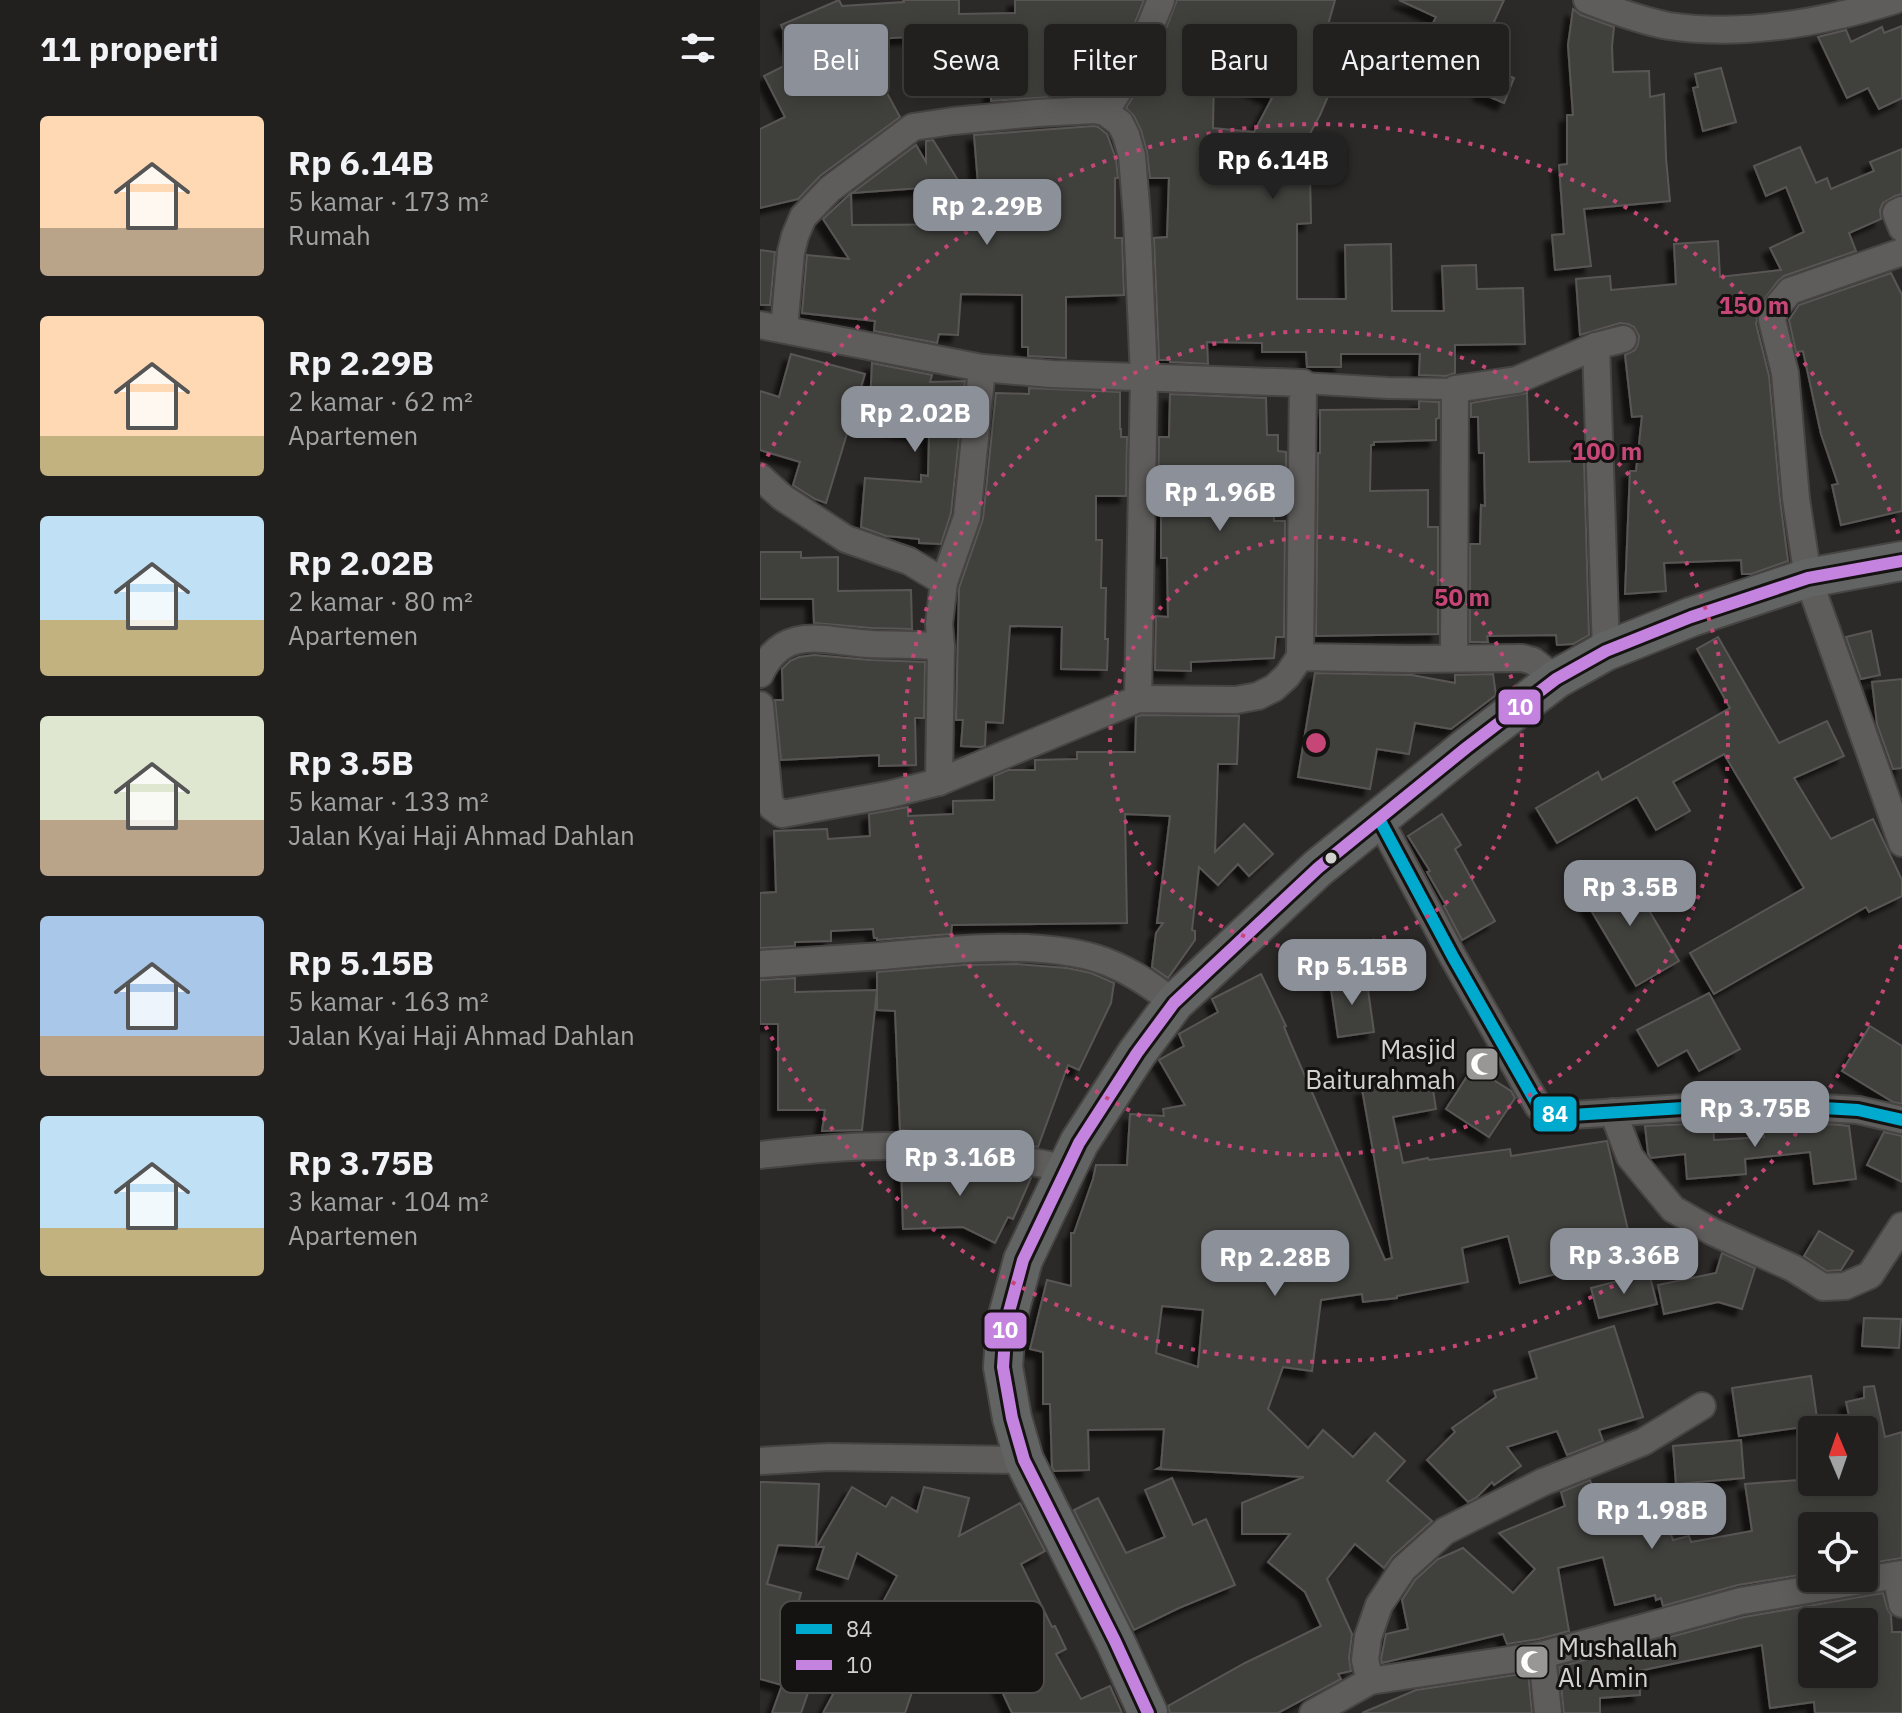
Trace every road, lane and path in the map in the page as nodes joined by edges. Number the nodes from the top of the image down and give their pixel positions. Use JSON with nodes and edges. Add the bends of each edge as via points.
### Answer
{"nodes":[{"id":1,"x":1161,"y":0,"type":"edge"},
{"id":2,"x":1587,"y":0,"type":"edge"},
{"id":3,"x":1895,"y":0,"type":"edge"},
{"id":4,"x":1105,"y":112,"type":"junction"},
{"id":5,"x":1902,"y":210,"type":"edge"},
{"id":6,"x":1902,"y":228,"type":"edge"},
{"id":7,"x":1902,"y":252,"type":"edge"},
{"id":8,"x":772,"y":327,"type":"edge"},
{"id":9,"x":1623,"y":339,"type":"dead end"},
{"id":10,"x":1596,"y":346,"type":"junction"},
{"id":11,"x":982,"y":368,"type":"junction"},
{"id":12,"x":1144,"y":377,"type":"junction"},
{"id":13,"x":1303,"y":383,"type":"junction"},
{"id":14,"x":1455,"y":389,"type":"junction"},
{"id":15,"x":760,"y":477,"type":"edge"},
{"id":16,"x":1902,"y":561,"type":"edge"},
{"id":17,"x":1808,"y":578,"type":"junction"},
{"id":18,"x":944,"y":582,"type":"junction"},
{"id":19,"x":941,"y":647,"type":"junction"},
{"id":20,"x":1606,"y":651,"type":"junction"},
{"id":21,"x":1300,"y":657,"type":"junction"},
{"id":22,"x":1454,"y":658,"type":"junction"},
{"id":23,"x":760,"y":674,"type":"edge"},
{"id":24,"x":1556,"y":679,"type":"junction"},
{"id":25,"x":1138,"y":699,"type":"junction"},
{"id":26,"x":760,"y":705,"type":"edge"},
{"id":27,"x":939,"y":782,"type":"junction"},
{"id":28,"x":1379,"y":819,"type":"junction"},
{"id":29,"x":1902,"y":843,"type":"edge"},
{"id":30,"x":760,"y":964,"type":"edge"},
{"id":31,"x":1174,"y":1003,"type":"junction"},
{"id":32,"x":1613,"y":1112,"type":"junction"},
{"id":33,"x":1902,"y":1120,"type":"edge"},
{"id":34,"x":760,"y":1155,"type":"edge"},
{"id":35,"x":1065,"y":1168,"type":"junction"},
{"id":36,"x":1902,"y":1226,"type":"edge"},
{"id":37,"x":1702,"y":1406,"type":"dead end"},
{"id":38,"x":1024,"y":1460,"type":"junction"},
{"id":39,"x":760,"y":1461,"type":"edge"},
{"id":40,"x":1899,"y":1574,"type":"edge"},
{"id":41,"x":1902,"y":1604,"type":"edge"},
{"id":42,"x":1542,"y":1655,"type":"junction"},
{"id":43,"x":1370,"y":1681,"type":"junction"},
{"id":44,"x":1148,"y":1713,"type":"edge"},
{"id":45,"x":1313,"y":1713,"type":"edge"},
{"id":46,"x":1548,"y":1713,"type":"edge"}],
"edges":[{"from":1,"to":4,"type":"street","via":[[1135,64]]},
{"from":2,"to":3,"type":"street","via":[[1667,26],[1727,31],[1792,25]]},
{"from":4,"to":8,"type":"street","via":[[1037,113],[913,127],[830,189],[803,217]]},
{"from":4,"to":12,"type":"street","via":[[1120,123],[1132,156]]},
{"from":5,"to":6,"type":"street","via":[[1896,213]]},
{"from":7,"to":17,"type":"street","via":[[1790,291],[1775,309],[1772,320],[1785,373]]},
{"from":8,"to":11,"type":"street"},
{"from":9,"to":10,"type":"street"},
{"from":10,"to":14,"type":"street","via":[[1517,380]]},
{"from":10,"to":20,"type":"street"},
{"from":11,"to":12,"type":"street"},
{"from":11,"to":18,"type":"street","via":[[967,517]]},
{"from":12,"to":13,"type":"street"},
{"from":12,"to":25,"type":"street"},
{"from":13,"to":14,"type":"street"},
{"from":13,"to":21,"type":"street"},
{"from":14,"to":22,"type":"street"},
{"from":15,"to":18,"type":"street","via":[[846,539],[909,561]]},
{"from":16,"to":17,"type":"main road"},
{"from":17,"to":20,"type":"main road"},
{"from":17,"to":29,"type":"street"},
{"from":18,"to":19,"type":"street"},
{"from":19,"to":23,"type":"street","via":[[798,640],[784,644]]},
{"from":19,"to":27,"type":"street"},
{"from":20,"to":24,"type":"main road"},
{"from":21,"to":22,"type":"street"},
{"from":21,"to":25,"type":"street","via":[[1287,676],[1258,696]]},
{"from":22,"to":24,"type":"street","via":[[1522,658]]},
{"from":24,"to":28,"type":"main road"},
{"from":25,"to":27,"type":"street"},
{"from":26,"to":27,"type":"street","via":[[769,799],[782,814]]},
{"from":28,"to":31,"type":"main road","via":[[1318,868]]},
{"from":28,"to":32,"type":"street","via":[[1538,1106],[1550,1114]]},
{"from":30,"to":31,"type":"street","via":[[943,950],[1068,952],[1139,976]]},
{"from":31,"to":35,"type":"main road"},
{"from":32,"to":33,"type":"street","via":[[1789,1106],[1858,1110]]},
{"from":32,"to":36,"type":"street","via":[[1630,1157],[1673,1209],[1823,1287],[1845,1286],[1870,1275]]},
{"from":34,"to":35,"type":"street","via":[[902,1146],[993,1154]]},
{"from":35,"to":38,"type":"main road","via":[[1023,1260],[1006,1323],[1003,1367]]},
{"from":37,"to":43,"type":"street","via":[[1643,1442],[1543,1482],[1445,1531],[1403,1569],[1379,1605],[1365,1660]]},
{"from":38,"to":39,"type":"street"},
{"from":38,"to":44,"type":"main road"},
{"from":40,"to":41,"type":"street"},
{"from":40,"to":42,"type":"street","via":[[1741,1601]]},
{"from":42,"to":43,"type":"street"},
{"from":42,"to":46,"type":"street"},
{"from":43,"to":45,"type":"street"}]}
